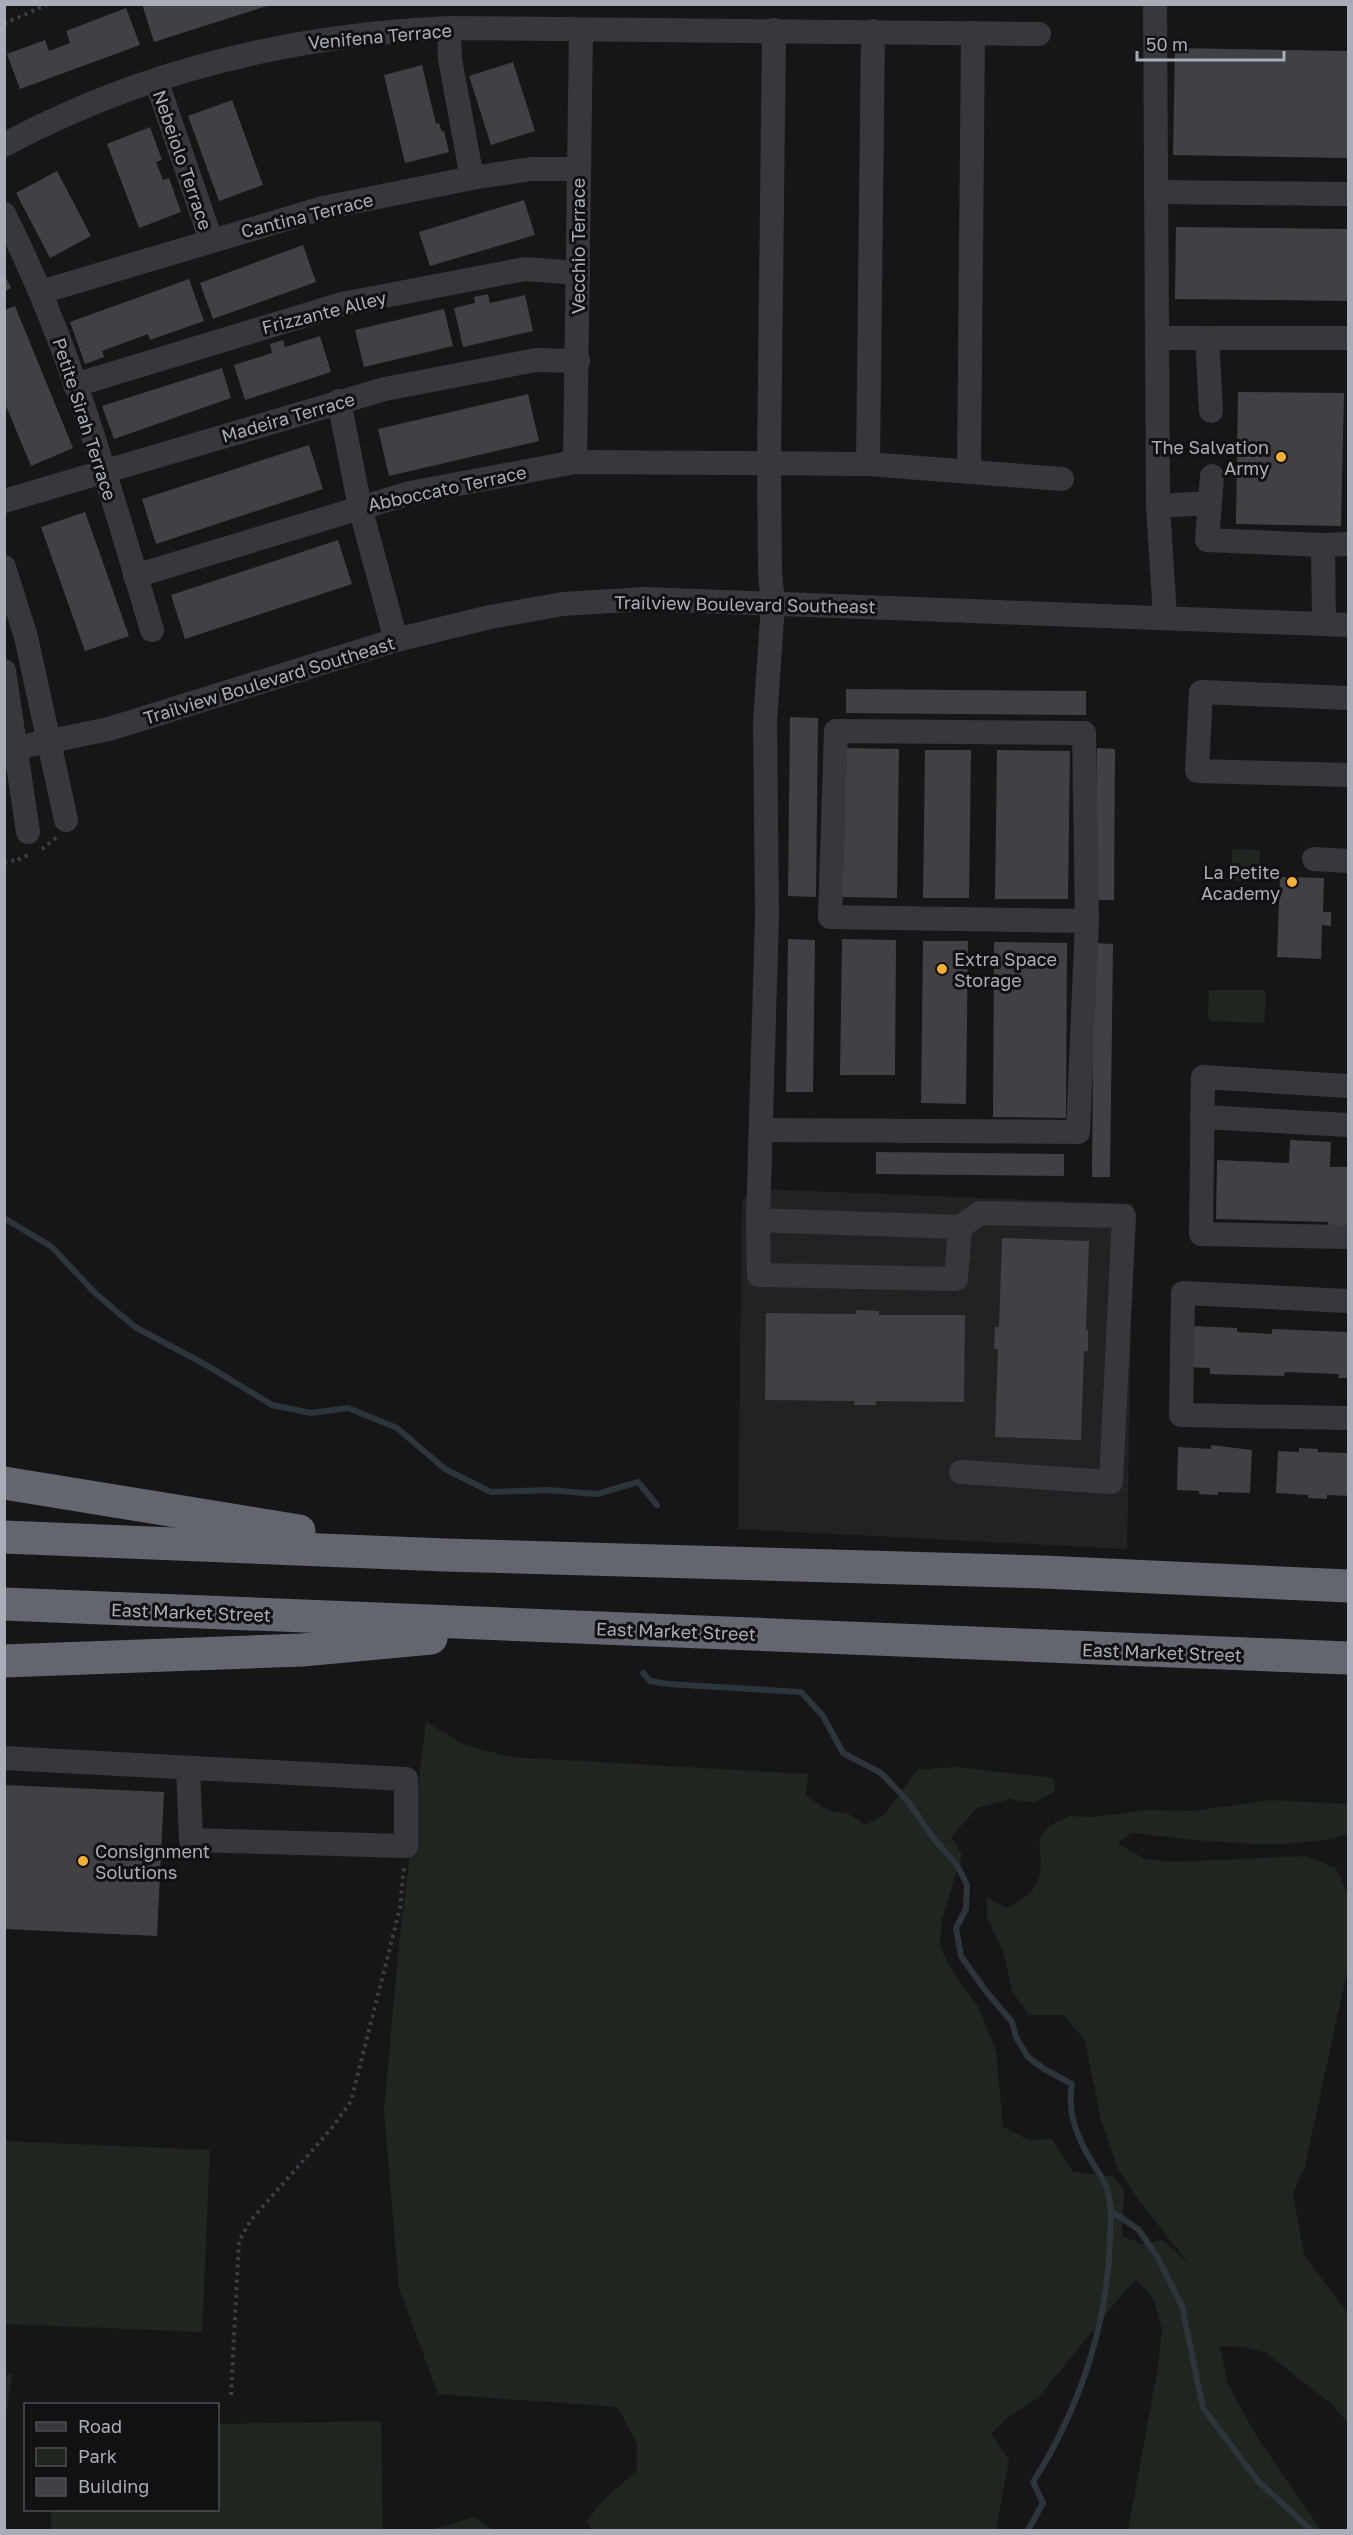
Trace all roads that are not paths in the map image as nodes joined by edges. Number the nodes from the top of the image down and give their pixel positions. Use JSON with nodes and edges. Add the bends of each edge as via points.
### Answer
{"nodes":[{"id":1,"x":1155,"y":4,"type":"edge"},
{"id":2,"x":449,"y":28,"type":"junction"},
{"id":3,"x":580,"y":30,"type":"junction"},
{"id":4,"x":774,"y":30,"type":"junction"},
{"id":5,"x":873,"y":32,"type":"junction"},
{"id":6,"x":973,"y":33,"type":"junction"},
{"id":7,"x":1040,"y":34,"type":"dead end"},
{"id":8,"x":156,"y":80,"type":"junction"},
{"id":9,"x":4,"y":145,"type":"edge"},
{"id":10,"x":578,"y":169,"type":"junction"},
{"id":11,"x":472,"y":178,"type":"junction"},
{"id":12,"x":1156,"y":192,"type":"junction"},
{"id":13,"x":1348,"y":194,"type":"edge"},
{"id":14,"x":4,"y":214,"type":"edge"},
{"id":15,"x":211,"y":240,"type":"junction"},
{"id":16,"x":578,"y":273,"type":"junction"},
{"id":17,"x":41,"y":292,"type":"junction"},
{"id":18,"x":1208,"y":338,"type":"junction"},
{"id":19,"x":1348,"y":338,"type":"edge"},
{"id":20,"x":1157,"y":339,"type":"junction"},
{"id":21,"x":578,"y":361,"type":"junction"},
{"id":22,"x":75,"y":384,"type":"junction"},
{"id":23,"x":339,"y":401,"type":"junction"},
{"id":24,"x":1211,"y":411,"type":"dead end"},
{"id":25,"x":575,"y":462,"type":"junction"},
{"id":26,"x":769,"y":462,"type":"junction"},
{"id":27,"x":868,"y":464,"type":"junction"},
{"id":28,"x":104,"y":472,"type":"junction"},
{"id":29,"x":969,"y":472,"type":"junction"},
{"id":30,"x":1212,"y":476,"type":"dead end"},
{"id":31,"x":1062,"y":479,"type":"dead end"},
{"id":32,"x":4,"y":501,"type":"edge"},
{"id":33,"x":1210,"y":503,"type":"junction"},
{"id":34,"x":1158,"y":506,"type":"junction"},
{"id":35,"x":360,"y":507,"type":"junction"},
{"id":36,"x":1348,"y":544,"type":"edge"},
{"id":37,"x":1323,"y":545,"type":"junction"},
{"id":38,"x":4,"y":567,"type":"edge"},
{"id":39,"x":135,"y":576,"type":"junction"},
{"id":40,"x":773,"y":604,"type":"junction"},
{"id":41,"x":1165,"y":617,"type":"junction"},
{"id":42,"x":1324,"y":624,"type":"junction"},
{"id":43,"x":1348,"y":625,"type":"edge"},
{"id":44,"x":152,"y":630,"type":"dead end"},
{"id":45,"x":396,"y":640,"type":"junction"},
{"id":46,"x":4,"y":671,"type":"edge"},
{"id":47,"x":1348,"y":698,"type":"edge"},
{"id":48,"x":49,"y":742,"type":"junction"},
{"id":49,"x":8,"y":749,"type":"edge"},
{"id":50,"x":1348,"y":775,"type":"edge"},
{"id":51,"x":66,"y":820,"type":"dead end"},
{"id":52,"x":28,"y":832,"type":"dead end"},
{"id":53,"x":1314,"y":859,"type":"dead end"},
{"id":54,"x":1348,"y":861,"type":"edge"},
{"id":55,"x":1086,"y":921,"type":"junction"},
{"id":56,"x":1348,"y":1086,"type":"edge"},
{"id":57,"x":1202,"y":1117,"type":"junction"},
{"id":58,"x":1348,"y":1125,"type":"edge"},
{"id":59,"x":762,"y":1130,"type":"junction"},
{"id":60,"x":758,"y":1220,"type":"junction"},
{"id":61,"x":960,"y":1227,"type":"junction"},
{"id":62,"x":1348,"y":1237,"type":"edge"},
{"id":63,"x":1348,"y":1301,"type":"edge"},
{"id":64,"x":1348,"y":1418,"type":"edge"},
{"id":65,"x":961,"y":1472,"type":"dead end"},
{"id":66,"x":4,"y":1482,"type":"edge"},
{"id":67,"x":4,"y":1537,"type":"edge"},
{"id":68,"x":446,"y":1555,"type":"junction"},
{"id":69,"x":1348,"y":1567,"type":"edge"},
{"id":70,"x":1275,"y":1583,"type":"junction"},
{"id":71,"x":1348,"y":1586,"type":"edge"},
{"id":72,"x":4,"y":1604,"type":"edge"},
{"id":73,"x":564,"y":1626,"type":"junction"},
{"id":74,"x":1348,"y":1658,"type":"edge"},
{"id":75,"x":4,"y":1661,"type":"edge"},
{"id":76,"x":4,"y":1758,"type":"edge"},
{"id":77,"x":188,"y":1768,"type":"junction"}],
"edges":[{"from":1,"to":12,"type":"street"},
{"from":2,"to":3,"type":"street","name":"Venifena Terrace"},
{"from":2,"to":8,"type":"street","name":"Venifena Terrace","via":[[320,40]]},
{"from":2,"to":11,"type":"street","via":[[450,59]]},
{"from":3,"to":4,"type":"street","name":"Venifena Terrace"},
{"from":3,"to":10,"type":"street","name":"Vecchio Terrace"},
{"from":4,"to":5,"type":"street","name":"Venifena Terrace"},
{"from":4,"to":26,"type":"street"},
{"from":5,"to":6,"type":"street","name":"Venifena Terrace"},
{"from":5,"to":27,"type":"street"},
{"from":6,"to":7,"type":"street","name":"Venifena Terrace"},
{"from":6,"to":29,"type":"street"},
{"from":8,"to":9,"type":"street","name":"Venifena Terrace","via":[[99,101]]},
{"from":8,"to":15,"type":"street","name":"Nebeiolo Terrace"},
{"from":10,"to":11,"type":"street","name":"Cantina Terrace","via":[[531,169]]},
{"from":10,"to":16,"type":"street","name":"Vecchio Terrace"},
{"from":11,"to":15,"type":"street","name":"Cantina Terrace","via":[[323,208]]},
{"from":12,"to":13,"type":"street"},
{"from":12,"to":20,"type":"street"},
{"from":14,"to":17,"type":"street","name":"Petite Sirah Terrace"},
{"from":15,"to":17,"type":"street","name":"Cantina Terrace"},
{"from":16,"to":21,"type":"street","name":"Vecchio Terrace"},
{"from":16,"to":22,"type":"street","name":"Frizzante Alley","via":[[525,269],[342,304]]},
{"from":17,"to":22,"type":"street","name":"Petite Sirah Terrace"},
{"from":18,"to":19,"type":"street"},
{"from":18,"to":20,"type":"street"},
{"from":18,"to":24,"type":"street"},
{"from":20,"to":34,"type":"street"},
{"from":21,"to":23,"type":"street","name":"Madeira Terrace","via":[[536,360]]},
{"from":21,"to":25,"type":"street","name":"Vecchio Terrace"},
{"from":22,"to":28,"type":"street","name":"Petite Sirah Terrace"},
{"from":23,"to":28,"type":"street","name":"Madeira Terrace"},
{"from":23,"to":35,"type":"street"},
{"from":25,"to":26,"type":"street","name":"Abboccato Terrace"},
{"from":25,"to":35,"type":"street","name":"Abboccato Terrace","via":[[410,493]]},
{"from":26,"to":27,"type":"street","name":"Abboccato Terrace"},
{"from":26,"to":40,"type":"street"},
{"from":27,"to":29,"type":"street","name":"Abboccato Terrace"},
{"from":28,"to":32,"type":"street","name":"Madeira Terrace"},
{"from":28,"to":39,"type":"street","name":"Petite Sirah Terrace"},
{"from":29,"to":31,"type":"street","name":"Abboccato Terrace"},
{"from":30,"to":33,"type":"street"},
{"from":33,"to":34,"type":"street"},
{"from":33,"to":37,"type":"street","via":[[1207,540]]},
{"from":34,"to":41,"type":"street"},
{"from":35,"to":39,"type":"street","name":"Abboccato Terrace"},
{"from":35,"to":45,"type":"street"},
{"from":36,"to":37,"type":"street"},
{"from":37,"to":42,"type":"street"},
{"from":38,"to":48,"type":"street","via":[[26,637]]},
{"from":39,"to":44,"type":"street","name":"Petite Sirah Terrace"},
{"from":40,"to":41,"type":"street","name":"Trailview Boulevard Southeast"},
{"from":40,"to":45,"type":"street","name":"Trailview Boulevard Southeast","via":[[645,599],[564,604],[490,616]]},
{"from":40,"to":59,"type":"street","via":[[765,722],[767,916]]},
{"from":41,"to":42,"type":"street","name":"Trailview Boulevard Southeast"},
{"from":42,"to":43,"type":"street","name":"Trailview Boulevard Southeast"},
{"from":45,"to":48,"type":"street","name":"Trailview Boulevard Southeast","via":[[109,729]]},
{"from":46,"to":49,"type":"street"},
{"from":47,"to":50,"type":"street","via":[[1201,692],[1197,771]]},
{"from":48,"to":49,"type":"street","name":"Trailview Boulevard Southeast"},
{"from":48,"to":51,"type":"street"},
{"from":49,"to":52,"type":"street"},
{"from":53,"to":54,"type":"street"},
{"from":55,"to":55,"type":"street","via":[[1084,733],[836,731],[830,916]]},
{"from":55,"to":59,"type":"street","via":[[1078,1132]]},
{"from":56,"to":57,"type":"street","via":[[1203,1077]]},
{"from":57,"to":58,"type":"street"},
{"from":57,"to":62,"type":"street","via":[[1201,1234]]},
{"from":59,"to":60,"type":"street"},
{"from":60,"to":61,"type":"street"},
{"from":60,"to":61,"type":"street","via":[[759,1275],[956,1279]]},
{"from":61,"to":65,"type":"street","via":[[980,1213],[1124,1216],[1111,1482]]},
{"from":63,"to":64,"type":"street","via":[[1183,1293],[1181,1415]]},
{"from":66,"to":68,"type":"highway"},
{"from":67,"to":68,"type":"highway"},
{"from":68,"to":70,"type":"highway","via":[[1043,1572]]},
{"from":69,"to":70,"type":"highway"},
{"from":70,"to":71,"type":"highway"},
{"from":72,"to":73,"type":"highway","name":"East Market Street"},
{"from":73,"to":74,"type":"highway","name":"East Market Street"},
{"from":73,"to":75,"type":"highway","via":[[302,1650]]},
{"from":76,"to":77,"type":"street"},
{"from":77,"to":77,"type":"street","via":[[406,1779],[406,1846],[191,1840]]}]}
